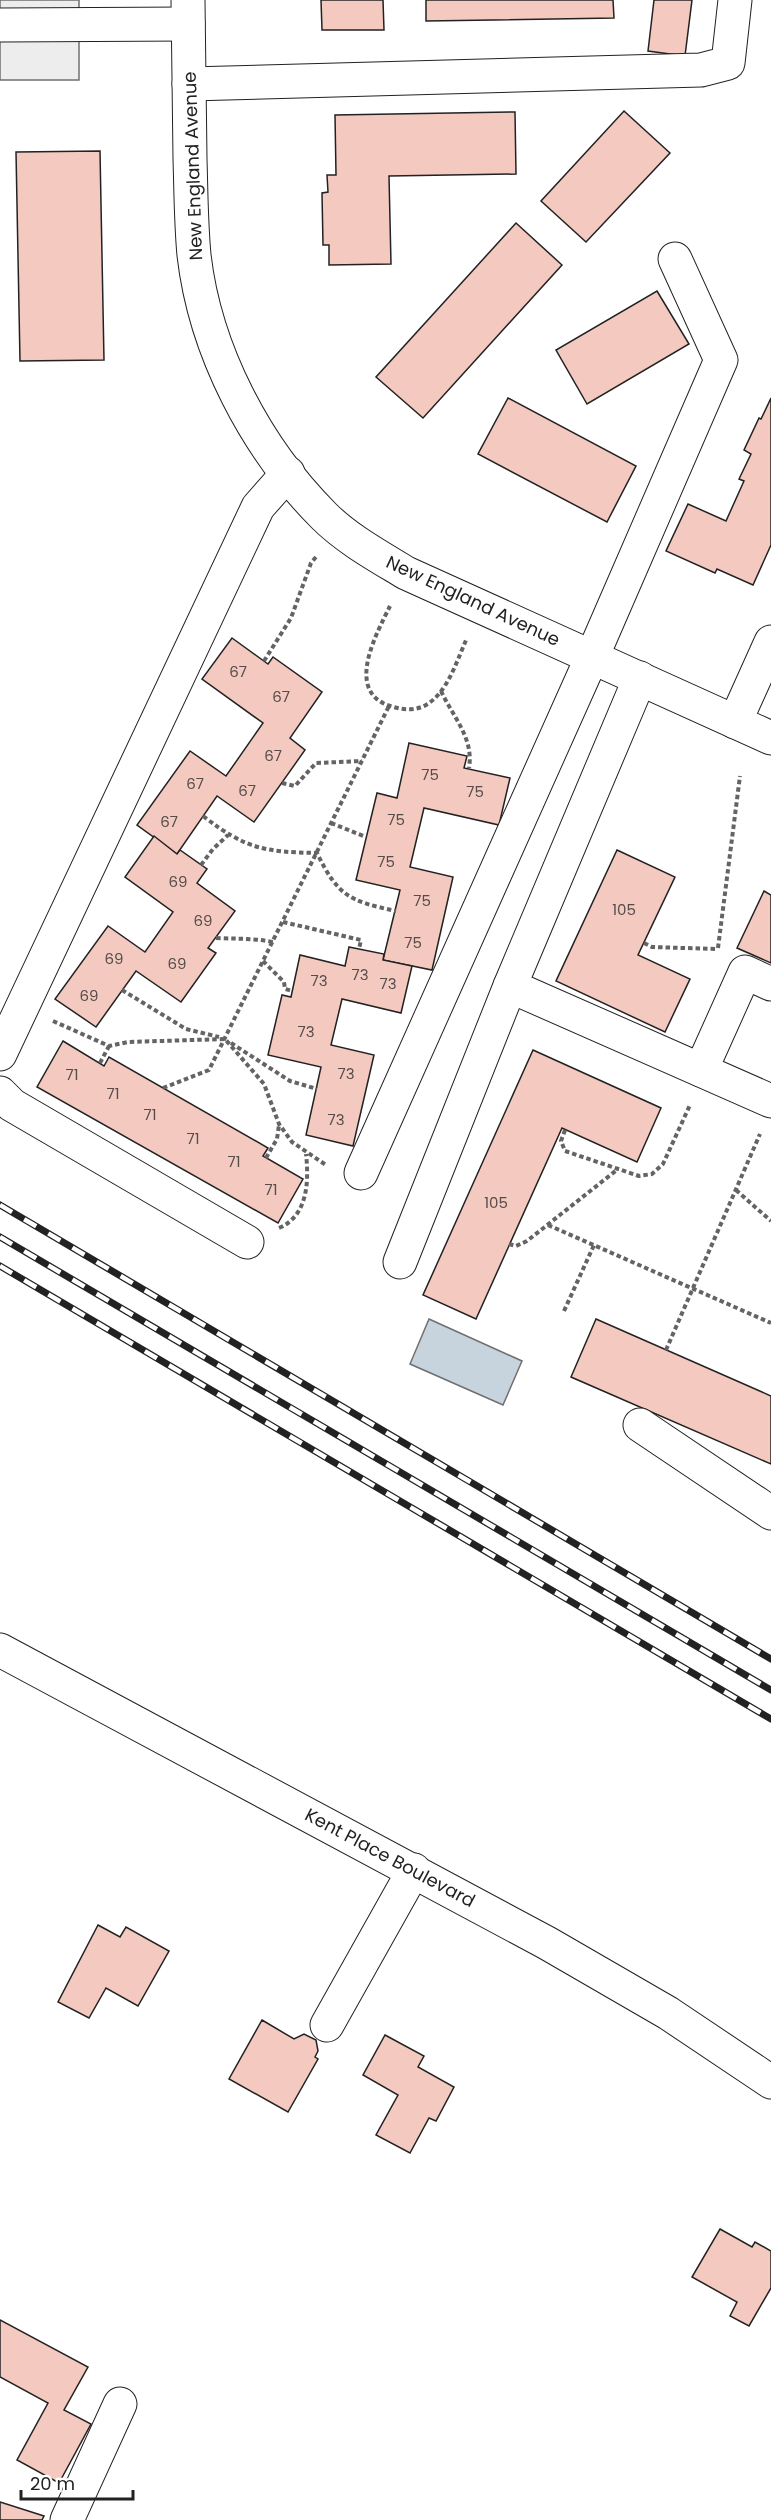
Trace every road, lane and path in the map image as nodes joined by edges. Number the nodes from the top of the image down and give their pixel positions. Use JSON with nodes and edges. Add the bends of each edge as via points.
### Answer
{"nodes":[{"id":1,"x":735,"y":0,"type":"edge"},
{"id":2,"x":188,"y":12,"type":"edge"},
{"id":3,"x":0,"y":25,"type":"edge"},
{"id":4,"x":189,"y":84,"type":"junction"},
{"id":5,"x":675,"y":259,"type":"dead end"},
{"id":6,"x":288,"y":473,"type":"junction"},
{"id":7,"x":339,"y":528,"type":"junction"},
{"id":8,"x":406,"y":573,"type":"junction"},
{"id":9,"x":480,"y":607,"type":"junction"},
{"id":10,"x":771,"y":642,"type":"edge"},
{"id":11,"x":592,"y":657,"type":"junction"},
{"id":12,"x":264,"y":661,"type":"dead end"},
{"id":13,"x":640,"y":678,"type":"junction"},
{"id":14,"x":441,"y":691,"type":"junction"},
{"id":15,"x":389,"y":706,"type":"junction"},
{"id":16,"x":735,"y":722,"type":"junction"},
{"id":17,"x":771,"y":738,"type":"edge"},
{"id":18,"x":362,"y":761,"type":"junction"},
{"id":19,"x":469,"y":768,"type":"dead end"},
{"id":20,"x":740,"y":776,"type":"dead end"},
{"id":21,"x":282,"y":783,"type":"dead end"},
{"id":22,"x":203,"y":816,"type":"dead end"},
{"id":23,"x":331,"y":823,"type":"junction"},
{"id":24,"x":228,"y":835,"type":"junction"},
{"id":25,"x":366,"y":837,"type":"dead end"},
{"id":26,"x":317,"y":853,"type":"junction"},
{"id":27,"x":201,"y":865,"type":"dead end"},
{"id":28,"x":396,"y":911,"type":"dead end"},
{"id":29,"x":283,"y":922,"type":"junction"},
{"id":30,"x":216,"y":938,"type":"dead end"},
{"id":31,"x":273,"y":942,"type":"junction"},
{"id":32,"x":644,"y":943,"type":"dead end"},
{"id":33,"x":359,"y":949,"type":"dead end"},
{"id":34,"x":718,"y":949,"type":"junction"},
{"id":35,"x":263,"y":961,"type":"junction"},
{"id":36,"x":771,"y":984,"type":"edge"},
{"id":37,"x":510,"y":986,"type":"junction"},
{"id":38,"x":739,"y":987,"type":"junction"},
{"id":39,"x":122,"y":990,"type":"dead end"},
{"id":40,"x":292,"y":991,"type":"dead end"},
{"id":41,"x":22,"y":1008,"type":"junction"},
{"id":42,"x":225,"y":1039,"type":"junction"},
{"id":43,"x":109,"y":1046,"type":"junction"},
{"id":44,"x":0,"y":1054,"type":"edge"},
{"id":45,"x":100,"y":1063,"type":"dead end"},
{"id":46,"x":701,"y":1070,"type":"junction"},
{"id":47,"x":163,"y":1088,"type":"dead end"},
{"id":48,"x":317,"y":1089,"type":"dead end"},
{"id":49,"x":0,"y":1093,"type":"edge"},
{"id":50,"x":767,"y":1115,"type":"edge"},
{"id":51,"x":279,"y":1124,"type":"junction"},
{"id":52,"x":565,"y":1130,"type":"dead end"},
{"id":53,"x":306,"y":1153,"type":"junction"},
{"id":54,"x":266,"y":1158,"type":"dead end"},
{"id":55,"x":618,"y":1169,"type":"junction"},
{"id":56,"x":361,"y":1173,"type":"joint"},
{"id":57,"x":736,"y":1190,"type":"junction"},
{"id":58,"x":771,"y":1221,"type":"edge"},
{"id":59,"x":548,"y":1225,"type":"junction"},
{"id":60,"x":247,"y":1242,"type":"joint"},
{"id":61,"x":509,"y":1244,"type":"dead end"},
{"id":62,"x":594,"y":1245,"type":"junction"},
{"id":63,"x":400,"y":1262,"type":"dead end"},
{"id":64,"x":693,"y":1288,"type":"junction"},
{"id":65,"x":564,"y":1311,"type":"dead end"},
{"id":66,"x":771,"y":1323,"type":"edge"},
{"id":67,"x":666,"y":1350,"type":"dead end"},
{"id":68,"x":640,"y":1425,"type":"dead end"},
{"id":69,"x":771,"y":1513,"type":"edge"},
{"id":70,"x":0,"y":1650,"type":"edge"},
{"id":71,"x":414,"y":1870,"type":"junction"},
{"id":72,"x":327,"y":2025,"type":"dead end"},
{"id":73,"x":771,"y":2082,"type":"edge"},
{"id":74,"x":120,"y":2404,"type":"dead end"},
{"id":75,"x":67,"y":2520,"type":"edge"}],
"edges":[{"from":1,"to":4,"type":"street","via":[[728,63],[701,70]]},
{"from":2,"to":3,"type":"street"},
{"from":2,"to":4,"type":"street","name":"New England Avenue"},
{"from":4,"to":6,"type":"street","name":"New England Avenue","via":[[194,256],[206,312],[221,359],[246,412]]},
{"from":5,"to":11,"type":"street","via":[[721,360]]},
{"from":6,"to":7,"type":"street","name":"New England Avenue"},
{"from":6,"to":41,"type":"street","via":[[258,507]]},
{"from":7,"to":8,"type":"street","name":"New England Avenue"},
{"from":7,"to":12,"type":"path","via":[[311,563],[291,618]]},
{"from":8,"to":9,"type":"street","name":"New England Avenue"},
{"from":8,"to":15,"type":"path","via":[[367,659],[367,681],[374,696]]},
{"from":9,"to":11,"type":"street","name":"New England Avenue"},
{"from":9,"to":14,"type":"path"},
{"from":10,"to":16,"type":"street"},
{"from":11,"to":13,"type":"street","name":"New England Avenue"},
{"from":11,"to":56,"type":"street"},
{"from":13,"to":16,"type":"street","name":"New England Avenue"},
{"from":13,"to":37,"type":"street"},
{"from":14,"to":15,"type":"path","via":[[426,705],[411,710]]},
{"from":14,"to":19,"type":"path","via":[[467,738],[472,754]]},
{"from":15,"to":18,"type":"path"},
{"from":16,"to":17,"type":"street","name":"New England Avenue"},
{"from":18,"to":21,"type":"path","via":[[316,763],[295,786]]},
{"from":18,"to":23,"type":"path"},
{"from":20,"to":34,"type":"path"},
{"from":22,"to":24,"type":"path"},
{"from":23,"to":25,"type":"path"},
{"from":23,"to":26,"type":"path"},
{"from":24,"to":26,"type":"path","via":[[276,852]]},
{"from":24,"to":27,"type":"path"},
{"from":26,"to":28,"type":"path","via":[[329,878],[345,896]]},
{"from":26,"to":29,"type":"path"},
{"from":29,"to":31,"type":"path"},
{"from":29,"to":33,"type":"path","via":[[361,940]]},
{"from":30,"to":31,"type":"path","via":[[249,937]]},
{"from":31,"to":35,"type":"path"},
{"from":32,"to":34,"type":"path","via":[[652,947]]},
{"from":34,"to":38,"type":"path","via":[[715,976]]},
{"from":35,"to":40,"type":"path","via":[[284,982],[285,989]]},
{"from":35,"to":42,"type":"path"},
{"from":36,"to":38,"type":"street","via":[[745,972]]},
{"from":37,"to":46,"type":"street"},
{"from":37,"to":63,"type":"street"},
{"from":38,"to":46,"type":"street"},
{"from":39,"to":42,"type":"path","via":[[186,1029]]},
{"from":41,"to":43,"type":"path"},
{"from":41,"to":44,"type":"street"},
{"from":42,"to":43,"type":"path"},
{"from":42,"to":47,"type":"path","via":[[209,1070]]},
{"from":42,"to":48,"type":"path","via":[[282,1077]]},
{"from":42,"to":51,"type":"path","via":[[264,1084]]},
{"from":43,"to":45,"type":"path"},
{"from":46,"to":50,"type":"street"},
{"from":46,"to":55,"type":"path","via":[[695,1095],[663,1164],[652,1174],[639,1176]]},
{"from":49,"to":60,"type":"street","via":[[12,1105]]},
{"from":50,"to":57,"type":"path"},
{"from":51,"to":53,"type":"path"},
{"from":51,"to":54,"type":"path","via":[[277,1139]]},
{"from":52,"to":55,"type":"path","via":[[561,1141],[565,1151]]},
{"from":53,"to":56,"type":"path","via":[[336,1172]]},
{"from":53,"to":60,"type":"path","via":[[309,1176],[305,1197],[295,1216],[288,1224]]},
{"from":55,"to":59,"type":"path"},
{"from":57,"to":58,"type":"path"},
{"from":57,"to":64,"type":"path"},
{"from":59,"to":61,"type":"path","via":[[527,1241],[516,1246]]},
{"from":59,"to":62,"type":"path"},
{"from":62,"to":64,"type":"path"},
{"from":62,"to":65,"type":"path"},
{"from":64,"to":66,"type":"path"},
{"from":64,"to":67,"type":"path"},
{"from":68,"to":69,"type":"street"},
{"from":70,"to":71,"type":"street","name":"Kent Place Boulevard"},
{"from":71,"to":72,"type":"street"},
{"from":71,"to":73,"type":"street","name":"Kent Place Boulevard","via":[[668,2013]]},
{"from":74,"to":75,"type":"street"}]}
